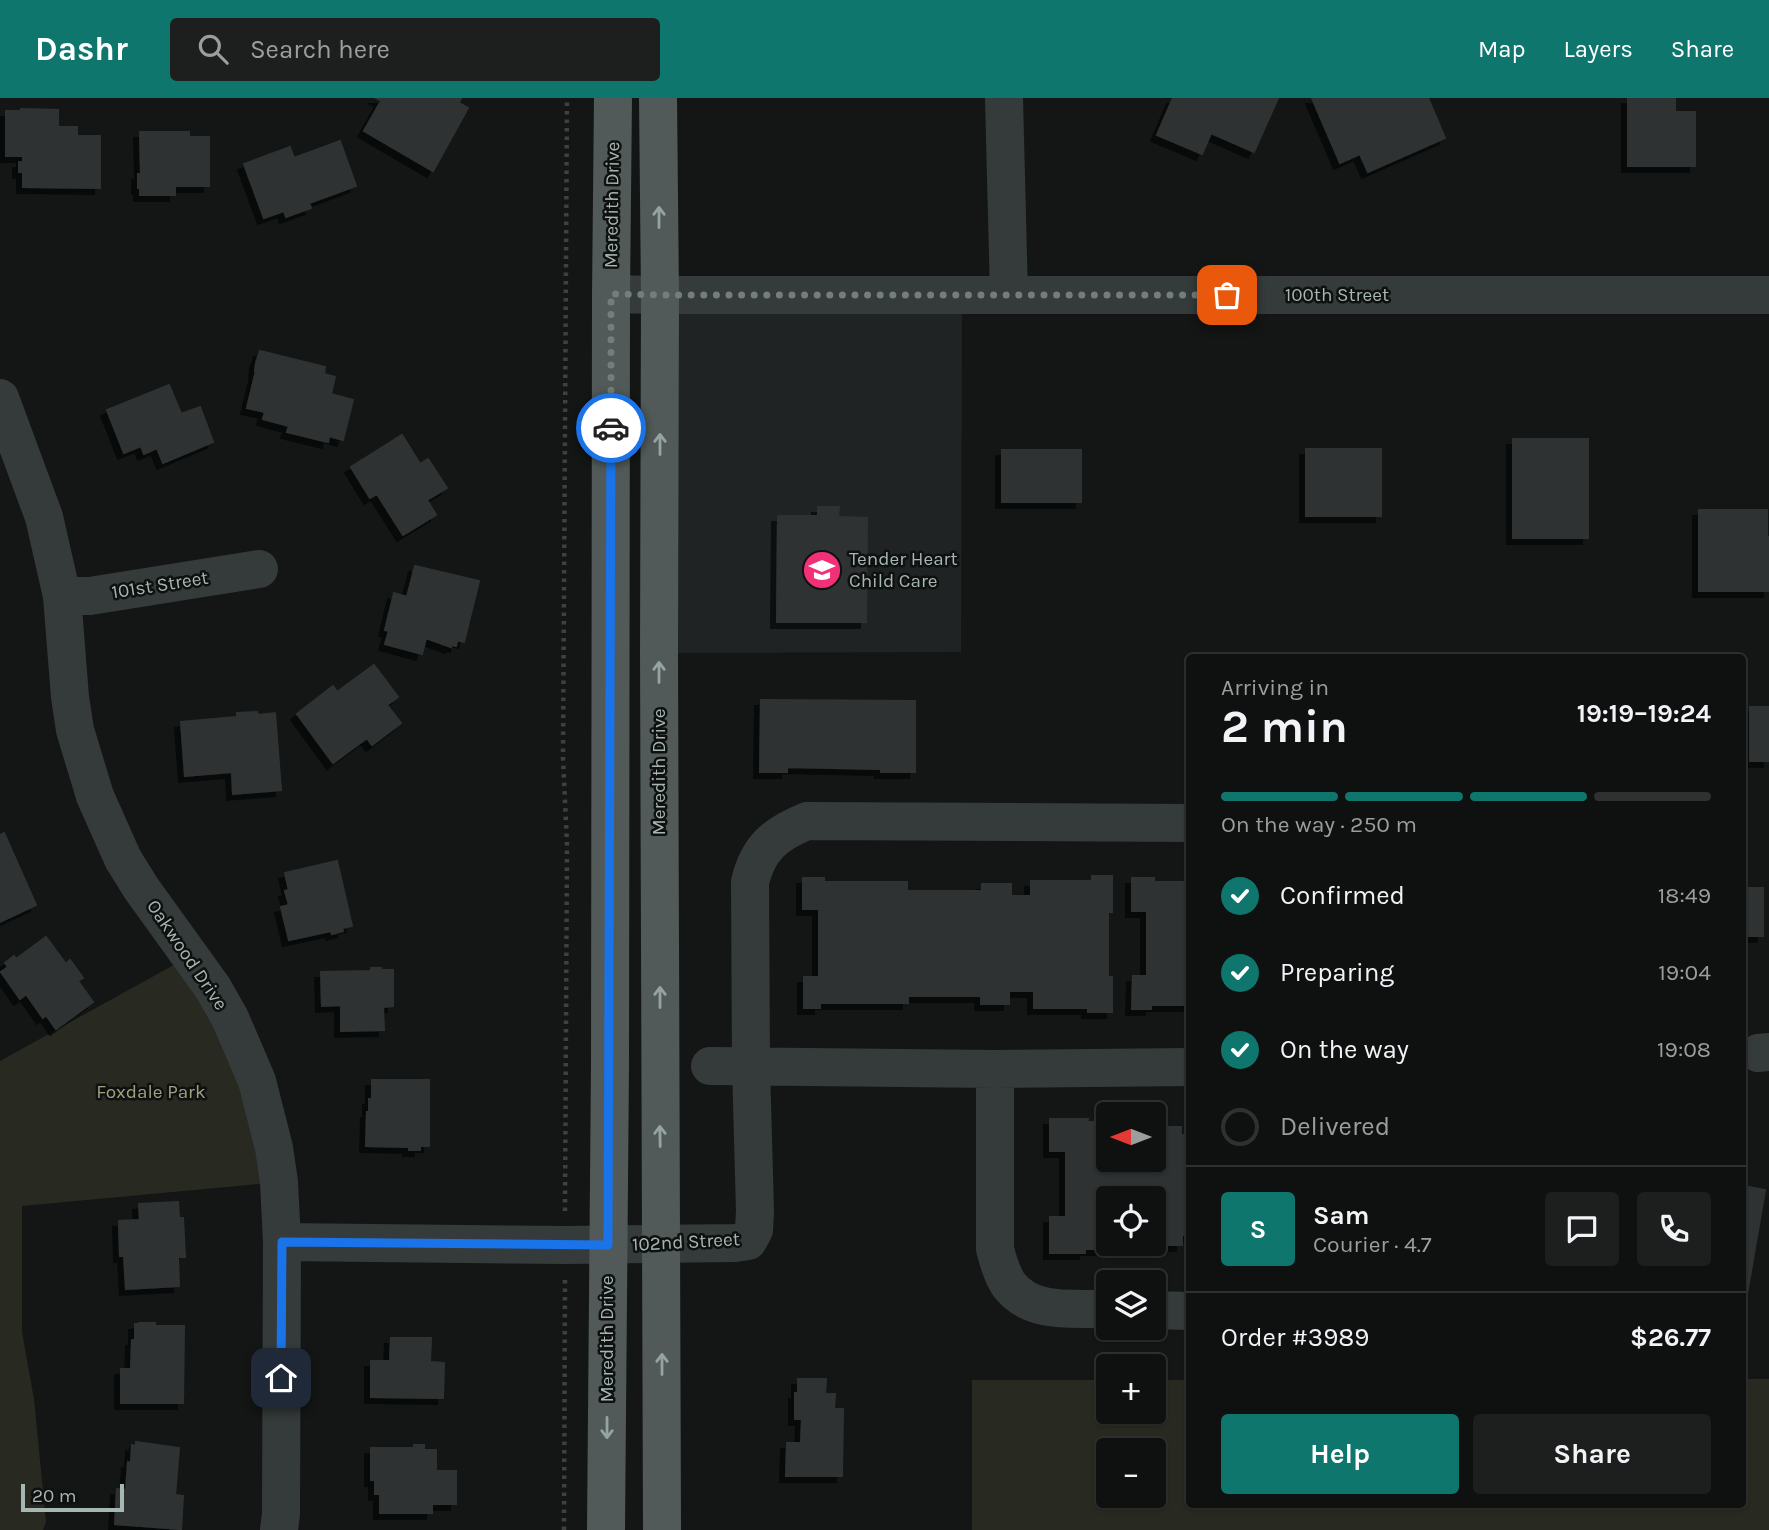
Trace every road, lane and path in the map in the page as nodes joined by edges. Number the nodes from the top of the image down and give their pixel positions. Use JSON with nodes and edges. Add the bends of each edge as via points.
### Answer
{"nodes":[{"id":1,"x":567,"y":98,"type":"edge"},
{"id":2,"x":613,"y":98,"type":"edge"},
{"id":3,"x":658,"y":98,"type":"edge"},
{"id":4,"x":1004,"y":98,"type":"edge"},
{"id":5,"x":611,"y":294,"type":"junction"},
{"id":6,"x":660,"y":295,"type":"junction"},
{"id":7,"x":1009,"y":295,"type":"junction"},
{"id":8,"x":1769,"y":295,"type":"edge"},
{"id":9,"x":0,"y":398,"type":"edge"},
{"id":10,"x":259,"y":569,"type":"dead end"},
{"id":11,"x":62,"y":596,"type":"junction"},
{"id":12,"x":1186,"y":823,"type":"edge"},
{"id":13,"x":710,"y":1066,"type":"dead end"},
{"id":14,"x":751,"y":1066,"type":"junction"},
{"id":15,"x":1186,"y":1067,"type":"edge"},
{"id":16,"x":995,"y":1069,"type":"junction"},
{"id":17,"x":282,"y":1242,"type":"junction"},
{"id":18,"x":661,"y":1244,"type":"junction"},
{"id":19,"x":565,"y":1245,"type":"junction"},
{"id":20,"x":608,"y":1245,"type":"junction"},
{"id":21,"x":1096,"y":1309,"type":"edge"},
{"id":22,"x":1166,"y":1310,"type":"edge"},
{"id":23,"x":1186,"y":1311,"type":"edge"},
{"id":24,"x":279,"y":1530,"type":"edge"},
{"id":25,"x":564,"y":1530,"type":"edge"},
{"id":26,"x":606,"y":1530,"type":"edge"},
{"id":27,"x":662,"y":1530,"type":"edge"}],
"edges":[{"from":1,"to":19,"type":"path"},
{"from":2,"to":5,"type":"main road","name":"Meredith Drive"},
{"from":6,"to":3,"type":"main road","name":"Meredith Drive","one_way":true},
{"from":4,"to":7,"type":"street"},
{"from":5,"to":6,"type":"street","name":"100th Street"},
{"from":5,"to":20,"type":"main road","name":"Meredith Drive"},
{"from":6,"to":7,"type":"street","name":"100th Street"},
{"from":18,"to":6,"type":"main road","name":"Meredith Drive","one_way":true},
{"from":7,"to":8,"type":"street","name":"100th Street"},
{"from":9,"to":11,"type":"street","name":"Oakwood Drive","via":[[44,517]]},
{"from":10,"to":11,"type":"street","name":"101st Street","via":[[90,596]]},
{"from":11,"to":17,"type":"street","name":"Oakwood Drive","via":[[70,696],[95,796],[123,859],[213,988],[257,1081],[274,1148]]},
{"from":12,"to":14,"type":"street","via":[[807,821],[787,829],[761,854],[750,882]]},
{"from":13,"to":14,"type":"street"},
{"from":14,"to":16,"type":"street"},
{"from":14,"to":18,"type":"street","name":"102nd Street","via":[[754,1230],[748,1241],[735,1243]]},
{"from":15,"to":16,"type":"street"},
{"from":16,"to":21,"type":"street","via":[[995,1249],[1001,1270],[1022,1298],[1043,1308]]},
{"from":17,"to":19,"type":"street","name":"102nd Street"},
{"from":17,"to":24,"type":"street","name":"Oakwood Drive"},
{"from":18,"to":20,"type":"street","name":"102nd Street"},
{"from":27,"to":18,"type":"main road","name":"Meredith Drive","one_way":true},
{"from":19,"to":20,"type":"street","name":"102nd Street"},
{"from":19,"to":25,"type":"path"},
{"from":20,"to":26,"type":"main road","name":"Meredith Drive","one_way":true},
{"from":22,"to":23,"type":"street"}]}
